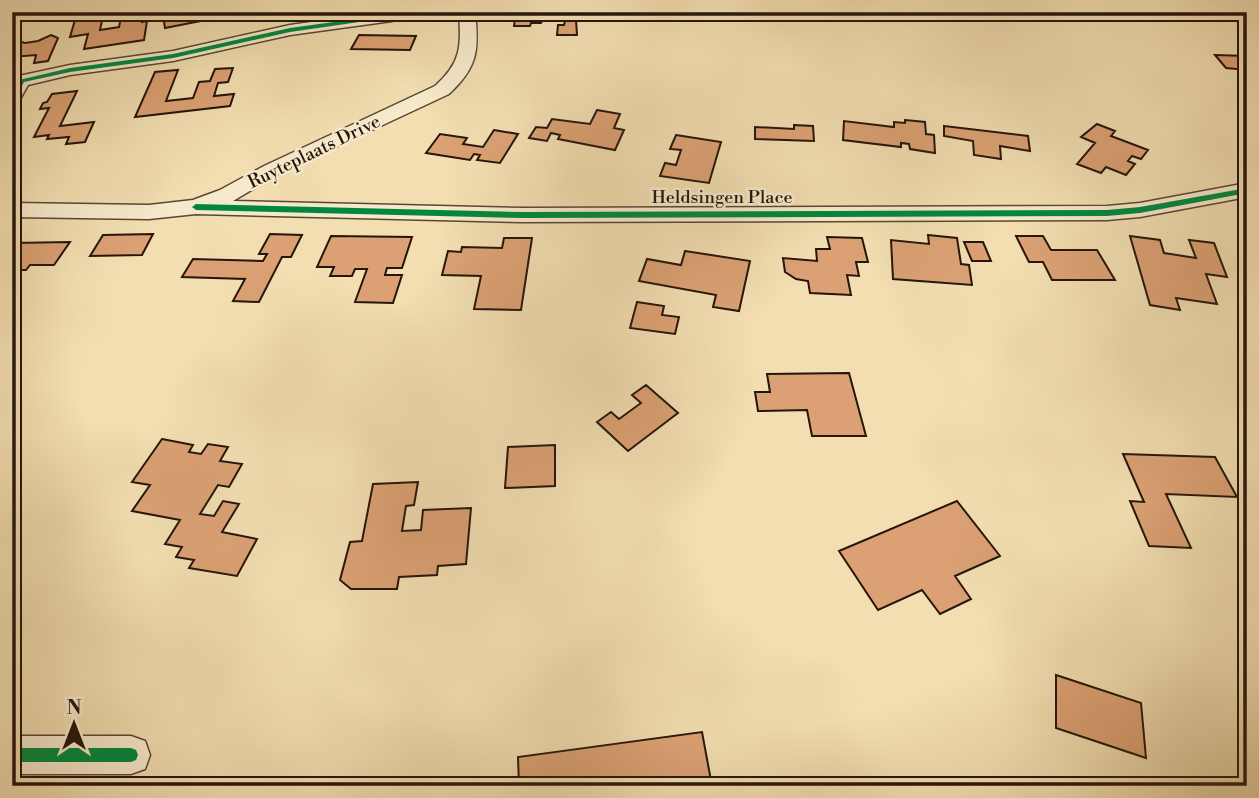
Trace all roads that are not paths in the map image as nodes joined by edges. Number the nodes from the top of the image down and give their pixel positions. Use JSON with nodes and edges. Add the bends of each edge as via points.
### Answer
{"nodes":[{"id":1,"x":467,"y":12,"type":"edge"},
{"id":2,"x":392,"y":16,"type":"dead end"},
{"id":3,"x":15,"y":87,"type":"edge"},
{"id":4,"x":1247,"y":190,"type":"edge"},
{"id":5,"x":197,"y":206,"type":"junction"},
{"id":6,"x":12,"y":210,"type":"edge"},
{"id":7,"x":12,"y":755,"type":"edge"},
{"id":8,"x":131,"y":755,"type":"dead end"}],
"edges":[{"from":1,"to":5,"type":"street","name":"Ruyteplaats Drive","via":[[470,41],[466,64],[442,90]]},
{"from":2,"to":3,"type":"street","via":[[70,70]]},
{"from":4,"to":5,"type":"street","name":"Heldsingen Place","via":[[1107,213],[523,215]]},
{"from":5,"to":6,"type":"street","name":"Ruyteplaats Drive","via":[[149,212]]},
{"from":7,"to":8,"type":"street"}]}
